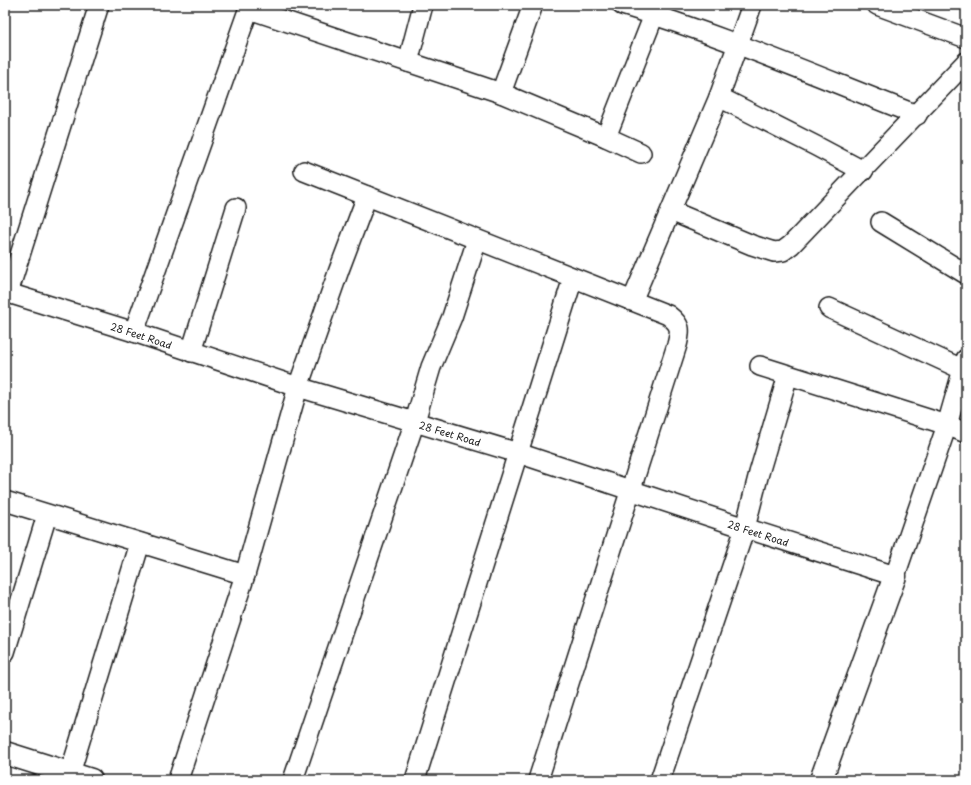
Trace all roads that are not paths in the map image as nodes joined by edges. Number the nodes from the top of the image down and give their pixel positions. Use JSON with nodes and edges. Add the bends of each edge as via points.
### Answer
{"nodes":[{"id":1,"x":98,"y":5,"type":"edge"},
{"id":2,"x":423,"y":5,"type":"edge"},
{"id":3,"x":533,"y":5,"type":"edge"},
{"id":4,"x":622,"y":5,"type":"edge"},
{"id":5,"x":752,"y":5,"type":"edge"},
{"id":6,"x":877,"y":5,"type":"edge"},
{"id":7,"x":249,"y":7,"type":"edge"},
{"id":8,"x":654,"y":15,"type":"junction"},
{"id":9,"x":966,"y":38,"type":"edge"},
{"id":10,"x":738,"y":45,"type":"junction"},
{"id":11,"x":408,"y":62,"type":"junction"},
{"id":12,"x":966,"y":62,"type":"edge"},
{"id":13,"x":501,"y":93,"type":"junction"},
{"id":14,"x":719,"y":97,"type":"junction"},
{"id":15,"x":917,"y":115,"type":"junction"},
{"id":16,"x":606,"y":137,"type":"junction"},
{"id":17,"x":641,"y":153,"type":"dead end"},
{"id":18,"x":304,"y":171,"type":"dead end"},
{"id":19,"x":863,"y":171,"type":"junction"},
{"id":20,"x":367,"y":196,"type":"junction"},
{"id":21,"x":236,"y":208,"type":"dead end"},
{"id":22,"x":671,"y":211,"type":"junction"},
{"id":23,"x":881,"y":222,"type":"dead end"},
{"id":24,"x":477,"y":240,"type":"junction"},
{"id":25,"x":966,"y":274,"type":"edge"},
{"id":26,"x":573,"y":278,"type":"junction"},
{"id":27,"x":6,"y":293,"type":"edge"},
{"id":28,"x":632,"y":301,"type":"junction"},
{"id":29,"x":830,"y":308,"type":"dead end"},
{"id":30,"x":134,"y":332,"type":"junction"},
{"id":31,"x":191,"y":352,"type":"junction"},
{"id":32,"x":760,"y":366,"type":"dead end"},
{"id":33,"x":965,"y":367,"type":"edge"},
{"id":34,"x":788,"y":375,"type":"junction"},
{"id":35,"x":298,"y":387,"type":"junction"},
{"id":36,"x":415,"y":421,"type":"junction"},
{"id":37,"x":947,"y":426,"type":"junction"},
{"id":38,"x":966,"y":433,"type":"edge"},
{"id":39,"x":518,"y":453,"type":"junction"},
{"id":40,"x":630,"y":490,"type":"junction"},
{"id":41,"x":5,"y":501,"type":"edge"},
{"id":42,"x":48,"y":514,"type":"junction"},
{"id":43,"x":745,"y":528,"type":"junction"},
{"id":44,"x":140,"y":543,"type":"junction"},
{"id":45,"x":245,"y":575,"type":"junction"},
{"id":46,"x":895,"y":576,"type":"junction"},
{"id":47,"x":5,"y":652,"type":"edge"},
{"id":48,"x":5,"y":752,"type":"edge"},
{"id":49,"x":69,"y":777,"type":"edge"},
{"id":50,"x":91,"y":780,"type":"edge"},
{"id":51,"x":178,"y":780,"type":"edge"},
{"id":52,"x":293,"y":780,"type":"edge"},
{"id":53,"x":416,"y":780,"type":"edge"},
{"id":54,"x":538,"y":780,"type":"edge"},
{"id":55,"x":660,"y":780,"type":"edge"},
{"id":56,"x":824,"y":780,"type":"edge"}],
"edges":[{"from":1,"to":27,"type":"street"},
{"from":2,"to":11,"type":"street"},
{"from":3,"to":13,"type":"street"},
{"from":4,"to":8,"type":"street"},
{"from":5,"to":10,"type":"street"},
{"from":6,"to":9,"type":"street"},
{"from":7,"to":11,"type":"street"},
{"from":7,"to":30,"type":"street"},
{"from":8,"to":10,"type":"street"},
{"from":8,"to":16,"type":"street"},
{"from":10,"to":14,"type":"street"},
{"from":10,"to":15,"type":"street"},
{"from":11,"to":13,"type":"street"},
{"from":12,"to":15,"type":"street"},
{"from":13,"to":16,"type":"street"},
{"from":14,"to":19,"type":"street"},
{"from":14,"to":22,"type":"street"},
{"from":15,"to":19,"type":"street"},
{"from":16,"to":17,"type":"street"},
{"from":18,"to":20,"type":"street"},
{"from":19,"to":22,"type":"street","via":[[783,251],[774,252],[752,245]]},
{"from":20,"to":24,"type":"street"},
{"from":20,"to":35,"type":"street"},
{"from":21,"to":31,"type":"street"},
{"from":22,"to":28,"type":"street"},
{"from":23,"to":25,"type":"street"},
{"from":24,"to":26,"type":"street"},
{"from":24,"to":36,"type":"street","via":[[452,317],[431,367]]},
{"from":26,"to":28,"type":"street"},
{"from":26,"to":39,"type":"street"},
{"from":27,"to":30,"type":"street","name":"28 Feet Road"},
{"from":28,"to":40,"type":"street","via":[[668,315],[678,323],[680,333]]},
{"from":29,"to":33,"type":"street"},
{"from":30,"to":31,"type":"street","name":"28 Feet Road"},
{"from":31,"to":35,"type":"street","name":"28 Feet Road"},
{"from":32,"to":34,"type":"street"},
{"from":33,"to":37,"type":"street"},
{"from":34,"to":37,"type":"street"},
{"from":34,"to":43,"type":"street"},
{"from":35,"to":36,"type":"street","name":"28 Feet Road"},
{"from":35,"to":45,"type":"street"},
{"from":36,"to":39,"type":"street","name":"28 Feet Road"},
{"from":36,"to":52,"type":"street"},
{"from":37,"to":38,"type":"street"},
{"from":37,"to":46,"type":"street"},
{"from":39,"to":40,"type":"street","name":"28 Feet Road"},
{"from":39,"to":53,"type":"street"},
{"from":40,"to":43,"type":"street","name":"28 Feet Road"},
{"from":40,"to":54,"type":"street"},
{"from":41,"to":42,"type":"street"},
{"from":42,"to":44,"type":"street"},
{"from":42,"to":47,"type":"street"},
{"from":43,"to":46,"type":"street","name":"28 Feet Road"},
{"from":43,"to":55,"type":"street"},
{"from":44,"to":45,"type":"street"},
{"from":44,"to":49,"type":"street"},
{"from":45,"to":51,"type":"street"},
{"from":46,"to":56,"type":"street"},
{"from":48,"to":49,"type":"street"},
{"from":49,"to":50,"type":"street"}]}
